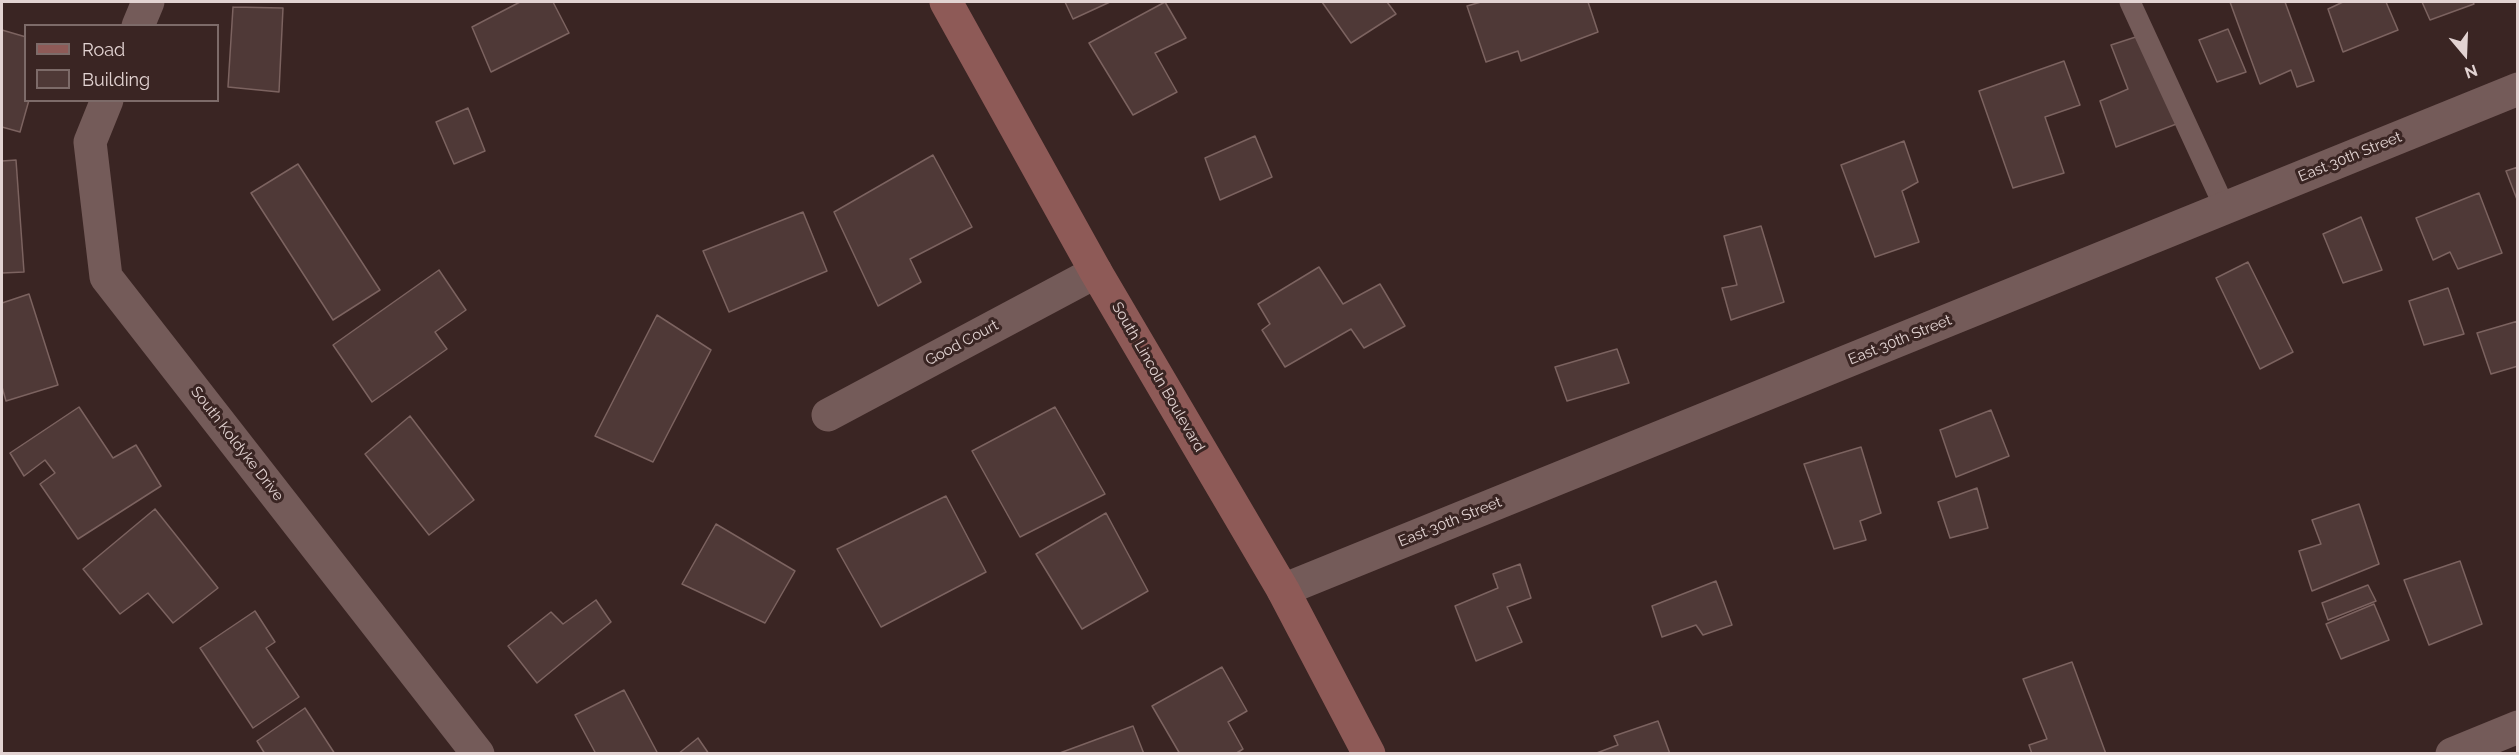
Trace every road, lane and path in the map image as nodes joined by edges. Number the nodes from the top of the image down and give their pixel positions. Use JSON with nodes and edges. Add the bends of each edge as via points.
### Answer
{"nodes":[{"id":1,"x":148,"y":2,"type":"edge"},
{"id":2,"x":946,"y":2,"type":"edge"},
{"id":3,"x":2130,"y":2,"type":"edge"},
{"id":4,"x":139,"y":24,"type":"edge"},
{"id":5,"x":2517,"y":89,"type":"edge"},
{"id":6,"x":106,"y":102,"type":"edge"},
{"id":7,"x":2225,"y":208,"type":"junction"},
{"id":8,"x":1096,"y":272,"type":"junction"},
{"id":9,"x":828,"y":415,"type":"dead end"},
{"id":10,"x":1283,"y":590,"type":"junction"},
{"id":11,"x":2517,"y":727,"type":"edge"},
{"id":12,"x":478,"y":753,"type":"edge"},
{"id":13,"x":1369,"y":753,"type":"edge"},
{"id":14,"x":2452,"y":753,"type":"edge"}],
"edges":[{"from":1,"to":4,"type":"street"},
{"from":2,"to":8,"type":"street","name":"South Lincoln Boulevard"},
{"from":3,"to":7,"type":"lane"},
{"from":5,"to":7,"type":"street","name":"East 30th Street"},
{"from":6,"to":12,"type":"street","name":"South Koldyke Drive","via":[[90,142],[106,277]]},
{"from":7,"to":10,"type":"street","name":"East 30th Street"},
{"from":8,"to":9,"type":"street","name":"Good Court"},
{"from":8,"to":10,"type":"street","name":"South Lincoln Boulevard"},
{"from":10,"to":13,"type":"street","name":"South Lincoln Boulevard"},
{"from":11,"to":14,"type":"street"}]}
